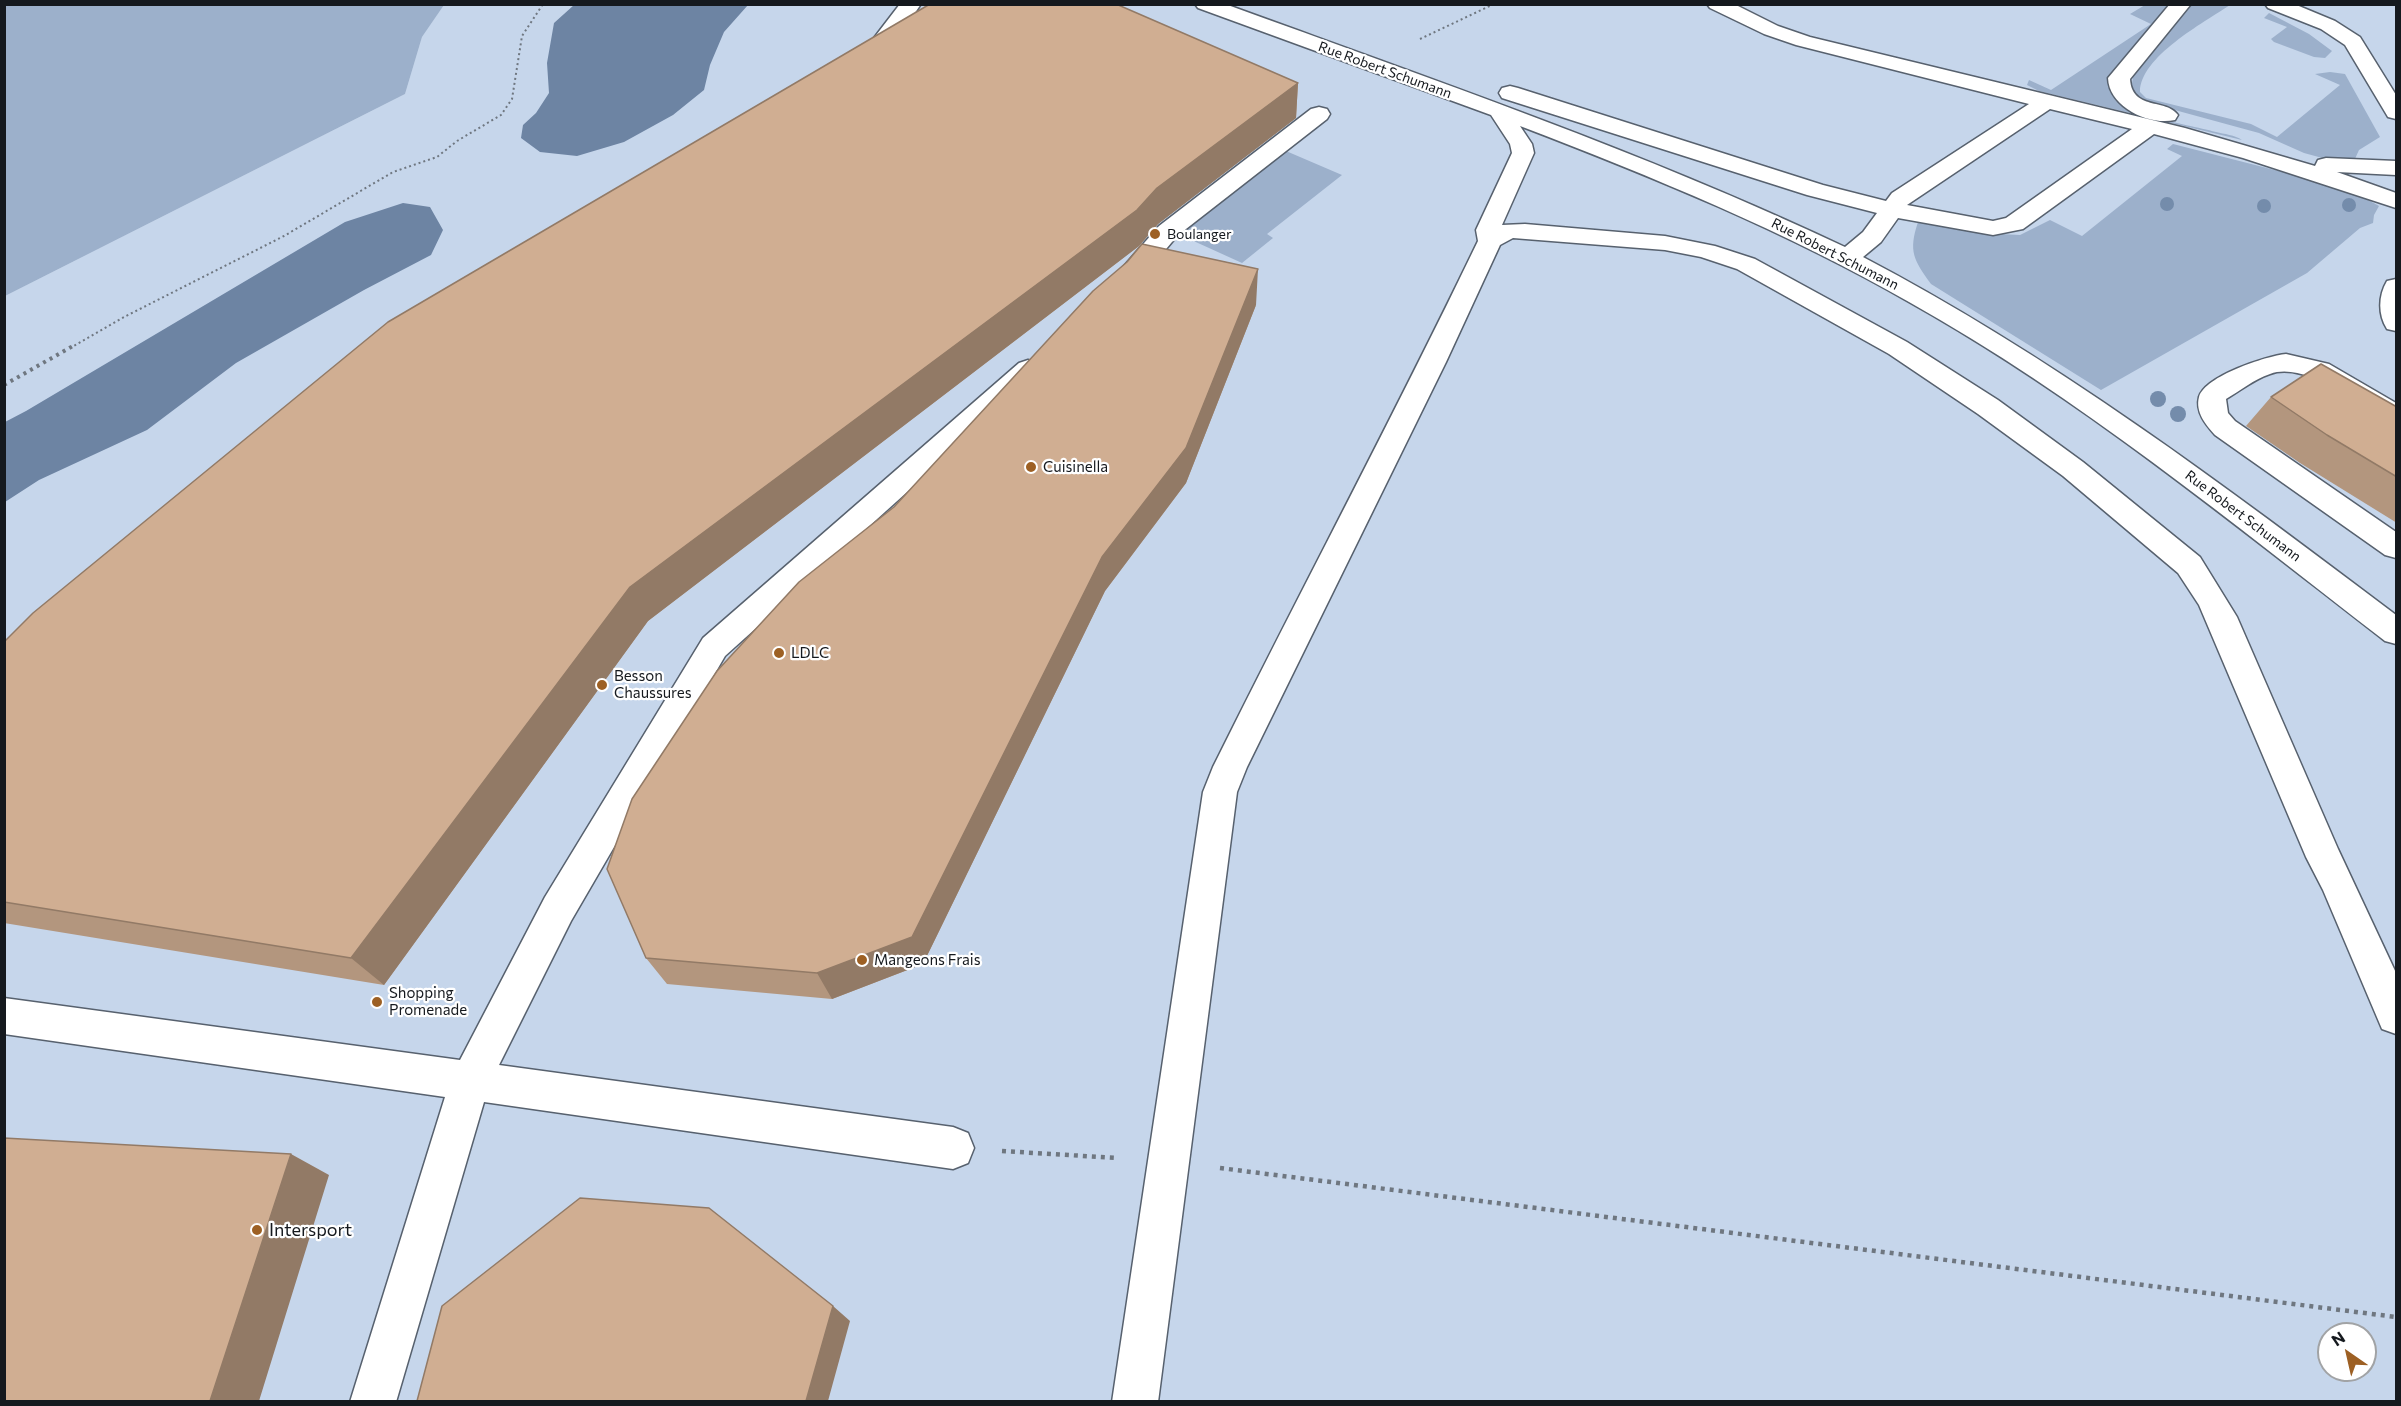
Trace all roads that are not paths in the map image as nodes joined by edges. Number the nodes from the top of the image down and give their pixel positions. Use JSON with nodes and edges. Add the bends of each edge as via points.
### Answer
{"nodes":[{"id":1,"x":911,"y":4,"type":"edge"},
{"id":2,"x":1204,"y":4,"type":"edge"},
{"id":3,"x":1256,"y":4,"type":"edge"},
{"id":4,"x":1717,"y":4,"type":"edge"},
{"id":5,"x":2181,"y":4,"type":"edge"},
{"id":6,"x":2275,"y":4,"type":"edge"},
{"id":7,"x":2332,"y":4,"type":"edge"},
{"id":8,"x":2354,"y":41,"type":"junction"},
{"id":9,"x":848,"y":70,"type":"edge"},
{"id":10,"x":2046,"y":102,"type":"junction"},
{"id":11,"x":1500,"y":112,"type":"junction"},
{"id":12,"x":2397,"y":112,"type":"edge"},
{"id":13,"x":1319,"y":114,"type":"dead end"},
{"id":14,"x":2148,"y":128,"type":"junction"},
{"id":15,"x":2246,"y":152,"type":"junction"},
{"id":16,"x":2302,"y":161,"type":"junction"},
{"id":17,"x":2397,"y":168,"type":"edge"},
{"id":18,"x":2397,"y":201,"type":"edge"},
{"id":19,"x":1891,"y":209,"type":"junction"},
{"id":20,"x":1490,"y":241,"type":"junction"},
{"id":21,"x":1847,"y":258,"type":"junction"},
{"id":22,"x":2397,"y":287,"type":"edge"},
{"id":23,"x":1109,"y":298,"type":"edge"},
{"id":24,"x":2397,"y":323,"type":"edge"},
{"id":25,"x":1048,"y":351,"type":"edge"},
{"id":26,"x":2397,"y":415,"type":"edge"},
{"id":27,"x":2397,"y":547,"type":"edge"},
{"id":28,"x":2397,"y":632,"type":"edge"},
{"id":29,"x":4,"y":1016,"type":"edge"},
{"id":30,"x":2397,"y":1016,"type":"edge"},
{"id":31,"x":470,"y":1081,"type":"junction"},
{"id":32,"x":953,"y":1148,"type":"road end"},
{"id":33,"x":373,"y":1401,"type":"edge"},
{"id":34,"x":1135,"y":1401,"type":"edge"}],
"edges":[{"from":1,"to":9,"type":"street","via":[[874,51]]},
{"from":2,"to":11,"type":"street","name":"Rue Robert Schumann"},
{"from":3,"to":19,"type":"street","via":[[1610,126],[1815,190]]},
{"from":4,"to":10,"type":"street","via":[[1803,41]]},
{"from":5,"to":16,"type":"street","via":[[2120,78],[2122,95],[2151,111],[2243,133]]},
{"from":6,"to":8,"type":"street","via":[[2328,25]]},
{"from":7,"to":8,"type":"street"},
{"from":8,"to":12,"type":"street"},
{"from":10,"to":14,"type":"street"},
{"from":10,"to":19,"type":"street","via":[[1900,198]]},
{"from":11,"to":20,"type":"street","via":[[1523,153],[1488,230]]},
{"from":11,"to":21,"type":"street","name":"Rue Robert Schumann","via":[[1719,197]]},
{"from":13,"to":23,"type":"street","via":[[1168,231]]},
{"from":14,"to":15,"type":"street"},
{"from":14,"to":19,"type":"street","via":[[2014,224],[1993,228]]},
{"from":15,"to":16,"type":"street"},
{"from":15,"to":18,"type":"street"},
{"from":16,"to":17,"type":"street"},
{"from":19,"to":21,"type":"street","via":[[1872,237]]},
{"from":20,"to":30,"type":"street","via":[[1508,231],[1525,231],[1665,243],[1706,250],[1746,264],[1898,348],[1988,407],[2073,469],[2189,565],[2221,617]]},
{"from":20,"to":34,"type":"street","via":[[1220,792]]},
{"from":21,"to":28,"type":"street","name":"Rue Robert Schumann","via":[[1974,329],[2092,405]]},
{"from":22,"to":24,"type":"street","via":[[2392,306]]},
{"from":25,"to":31,"type":"street","via":[[714,647],[558,909]]},
{"from":26,"to":27,"type":"street","via":[[2323,372],[2284,363],[2268,364],[2212,394],[2211,404],[2212,413],[2225,428]]},
{"from":29,"to":31,"type":"street"},
{"from":31,"to":32,"type":"street"},
{"from":31,"to":33,"type":"street"}]}
